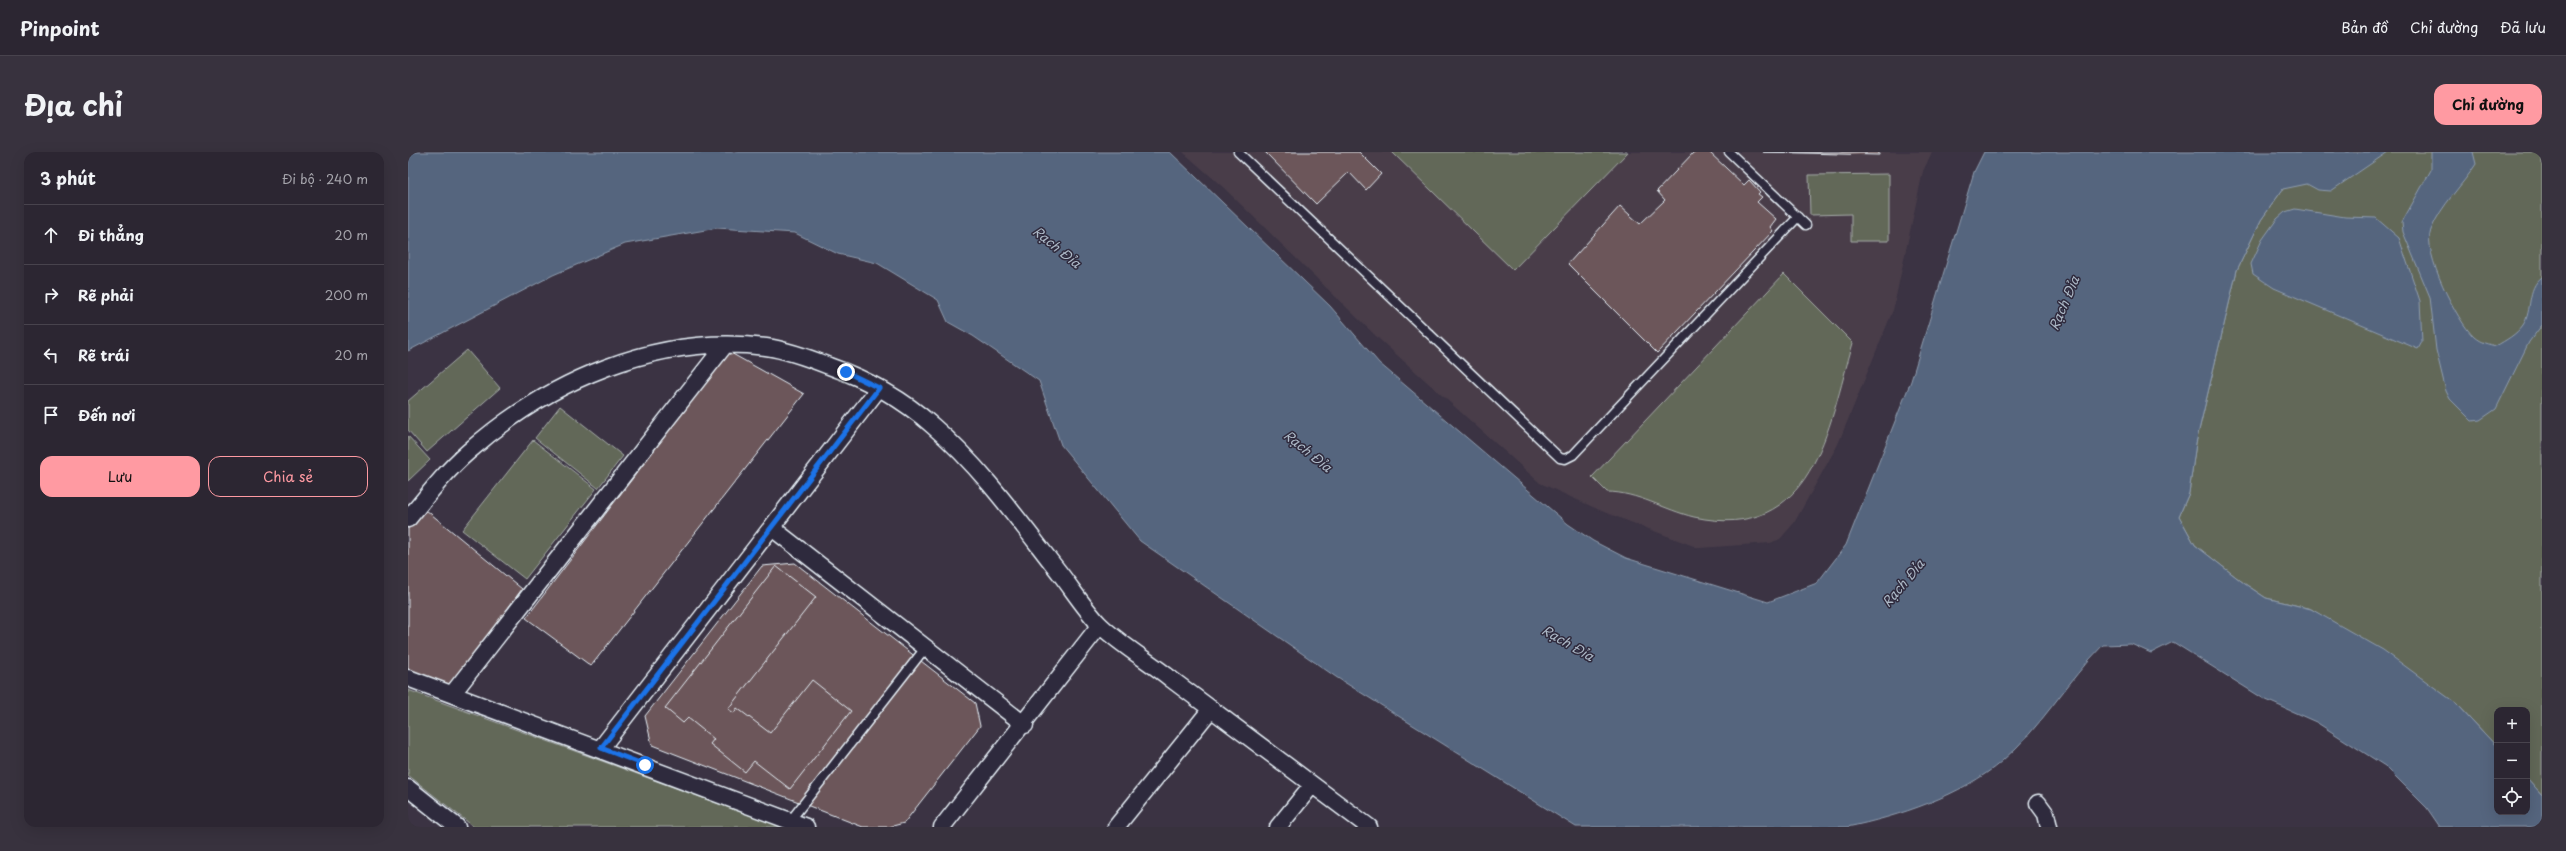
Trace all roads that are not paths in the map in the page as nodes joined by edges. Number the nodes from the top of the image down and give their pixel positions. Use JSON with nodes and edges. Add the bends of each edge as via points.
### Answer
{"nodes":[{"id":1,"x":1238,"y":152,"type":"edge"},
{"id":2,"x":1730,"y":152,"type":"edge"},
{"id":3,"x":1798,"y":217,"type":"junction"},
{"id":4,"x":1806,"y":225,"type":"dead end"},
{"id":5,"x":725,"y":345,"type":"junction"},
{"id":6,"x":879,"y":388,"type":"junction"},
{"id":7,"x":408,"y":520,"type":"edge"},
{"id":8,"x":772,"y":528,"type":"junction"},
{"id":9,"x":1100,"y":625,"type":"junction"},
{"id":10,"x":926,"y":647,"type":"junction"},
{"id":11,"x":408,"y":678,"type":"edge"},
{"id":12,"x":453,"y":693,"type":"junction"},
{"id":13,"x":1211,"y":709,"type":"junction"},
{"id":14,"x":1025,"y":725,"type":"junction"},
{"id":15,"x":601,"y":748,"type":"junction"},
{"id":16,"x":1312,"y":785,"type":"junction"},
{"id":17,"x":408,"y":788,"type":"edge"},
{"id":18,"x":2038,"y":803,"type":"dead end"},
{"id":19,"x":790,"y":820,"type":"junction"},
{"id":20,"x":457,"y":827,"type":"edge"},
{"id":21,"x":806,"y":827,"type":"edge"},
{"id":22,"x":942,"y":827,"type":"edge"},
{"id":23,"x":1116,"y":827,"type":"edge"},
{"id":24,"x":1278,"y":827,"type":"edge"},
{"id":25,"x":1369,"y":827,"type":"edge"},
{"id":26,"x":2050,"y":827,"type":"edge"}],
"edges":[{"from":1,"to":3,"type":"lane","via":[[1556,456],[1565,459],[1573,455]]},
{"from":2,"to":3,"type":"lane"},
{"from":3,"to":4,"type":"lane"},
{"from":5,"to":6,"type":"street","via":[[767,348],[805,357],[846,372]]},
{"from":5,"to":7,"type":"street","via":[[671,348],[626,360],[581,377],[537,401],[466,453],[436,484]]},
{"from":5,"to":12,"type":"street"},
{"from":6,"to":8,"type":"street"},
{"from":6,"to":9,"type":"street","via":[[930,423],[967,458]]},
{"from":8,"to":10,"type":"street"},
{"from":8,"to":15,"type":"street"},
{"from":9,"to":13,"type":"street"},
{"from":9,"to":14,"type":"street"},
{"from":10,"to":14,"type":"street"},
{"from":10,"to":19,"type":"lane"},
{"from":11,"to":12,"type":"street"},
{"from":12,"to":15,"type":"street"},
{"from":13,"to":16,"type":"street"},
{"from":13,"to":23,"type":"street"},
{"from":14,"to":22,"type":"street"},
{"from":15,"to":19,"type":"street"},
{"from":16,"to":24,"type":"street"},
{"from":16,"to":25,"type":"street"},
{"from":17,"to":20,"type":"street"},
{"from":18,"to":26,"type":"street","via":[[2046,814]]},
{"from":19,"to":21,"type":"street"}]}
